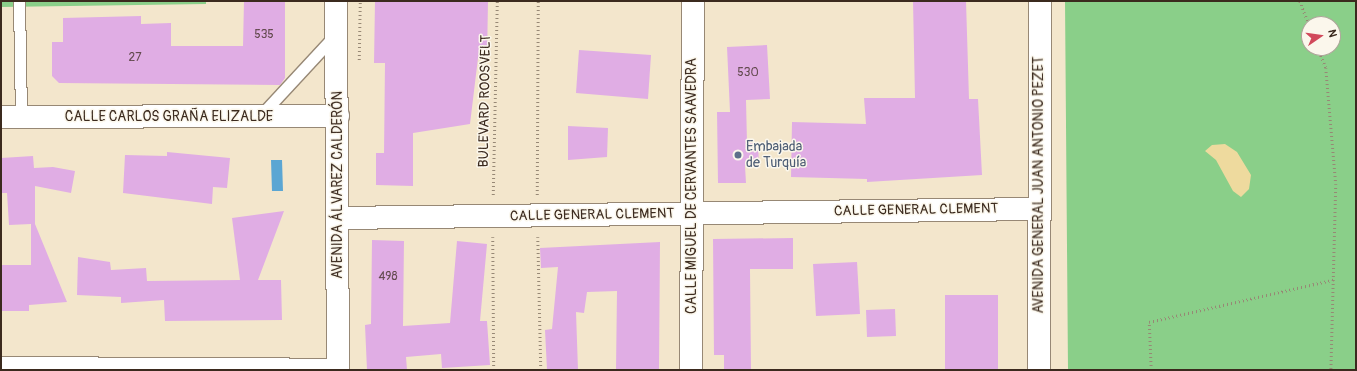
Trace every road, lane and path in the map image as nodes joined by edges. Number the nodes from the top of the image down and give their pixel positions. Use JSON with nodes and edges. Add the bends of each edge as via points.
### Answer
{"nodes":[{"id":1,"x":19,"y":1,"type":"edge"},
{"id":2,"x":336,"y":1,"type":"edge"},
{"id":3,"x":497,"y":1,"type":"edge"},
{"id":4,"x":538,"y":1,"type":"edge"},
{"id":5,"x":693,"y":1,"type":"edge"},
{"id":6,"x":1040,"y":1,"type":"edge"},
{"id":7,"x":1300,"y":1,"type":"edge"},
{"id":8,"x":1306,"y":16,"type":"edge"},
{"id":9,"x":336,"y":33,"type":"junction"},
{"id":10,"x":1321,"y":56,"type":"edge"},
{"id":11,"x":338,"y":116,"type":"junction"},
{"id":12,"x":11,"y":117,"type":"edge"},
{"id":13,"x":259,"y":118,"type":"junction"},
{"id":14,"x":493,"y":202,"type":"dead end"},
{"id":15,"x":537,"y":202,"type":"dead end"},
{"id":16,"x":1038,"y":209,"type":"junction"},
{"id":17,"x":692,"y":213,"type":"junction"},
{"id":18,"x":338,"y":218,"type":"junction"},
{"id":19,"x":493,"y":228,"type":"dead end"},
{"id":20,"x":538,"y":235,"type":"dead end"},
{"id":21,"x":1333,"y":280,"type":"junction"},
{"id":22,"x":1,"y":368,"type":"edge"},
{"id":23,"x":99,"y":370,"type":"edge"},
{"id":24,"x":338,"y":370,"type":"edge"},
{"id":25,"x":494,"y":370,"type":"edge"},
{"id":26,"x":541,"y":370,"type":"edge"},
{"id":27,"x":691,"y":370,"type":"edge"},
{"id":28,"x":1039,"y":370,"type":"edge"},
{"id":29,"x":1152,"y":370,"type":"edge"},
{"id":30,"x":1331,"y":370,"type":"edge"}],
"edges":[{"from":1,"to":12,"type":"lane"},
{"from":2,"to":9,"type":"street","name":"AVENIDA ÁLVAREZ CALDERÓN"},
{"from":3,"to":14,"type":"path","name":"BULEVARD ROOSVELT"},
{"from":4,"to":15,"type":"path"},
{"from":5,"to":17,"type":"street","name":"CALLE MIGUEL DE CERVANTES SAAVEDRA"},
{"from":6,"to":16,"type":"street","name":"AVENIDA GENERAL JUAN ANTONIO PEZET"},
{"from":7,"to":8,"type":"path"},
{"from":9,"to":11,"type":"street","name":"AVENIDA ÁLVAREZ CALDERÓN"},
{"from":9,"to":13,"type":"lane"},
{"from":10,"to":21,"type":"path","via":[[1326,68],[1336,184]]},
{"from":11,"to":13,"type":"street","name":"CALLE CARLOS GRAÑA ELIZALDE"},
{"from":11,"to":18,"type":"street","name":"AVENIDA ÁLVAREZ CALDERÓN"},
{"from":12,"to":13,"type":"street","name":"CALLE CARLOS GRAÑA ELIZALDE"},
{"from":16,"to":17,"type":"street","name":"CALLE GENERAL CLEMENT"},
{"from":16,"to":28,"type":"street","name":"AVENIDA GENERAL JUAN ANTONIO PEZET"},
{"from":17,"to":18,"type":"street","name":"CALLE GENERAL CLEMENT"},
{"from":17,"to":27,"type":"street","name":"CALLE MIGUEL DE CERVANTES SAAVEDRA"},
{"from":18,"to":24,"type":"street","name":"AVENIDA ÁLVAREZ CALDERÓN"},
{"from":19,"to":25,"type":"path"},
{"from":20,"to":26,"type":"path"},
{"from":21,"to":29,"type":"path","via":[[1149,322]]},
{"from":21,"to":30,"type":"path"},
{"from":22,"to":23,"type":"street"},
{"from":23,"to":24,"type":"street"}]}
